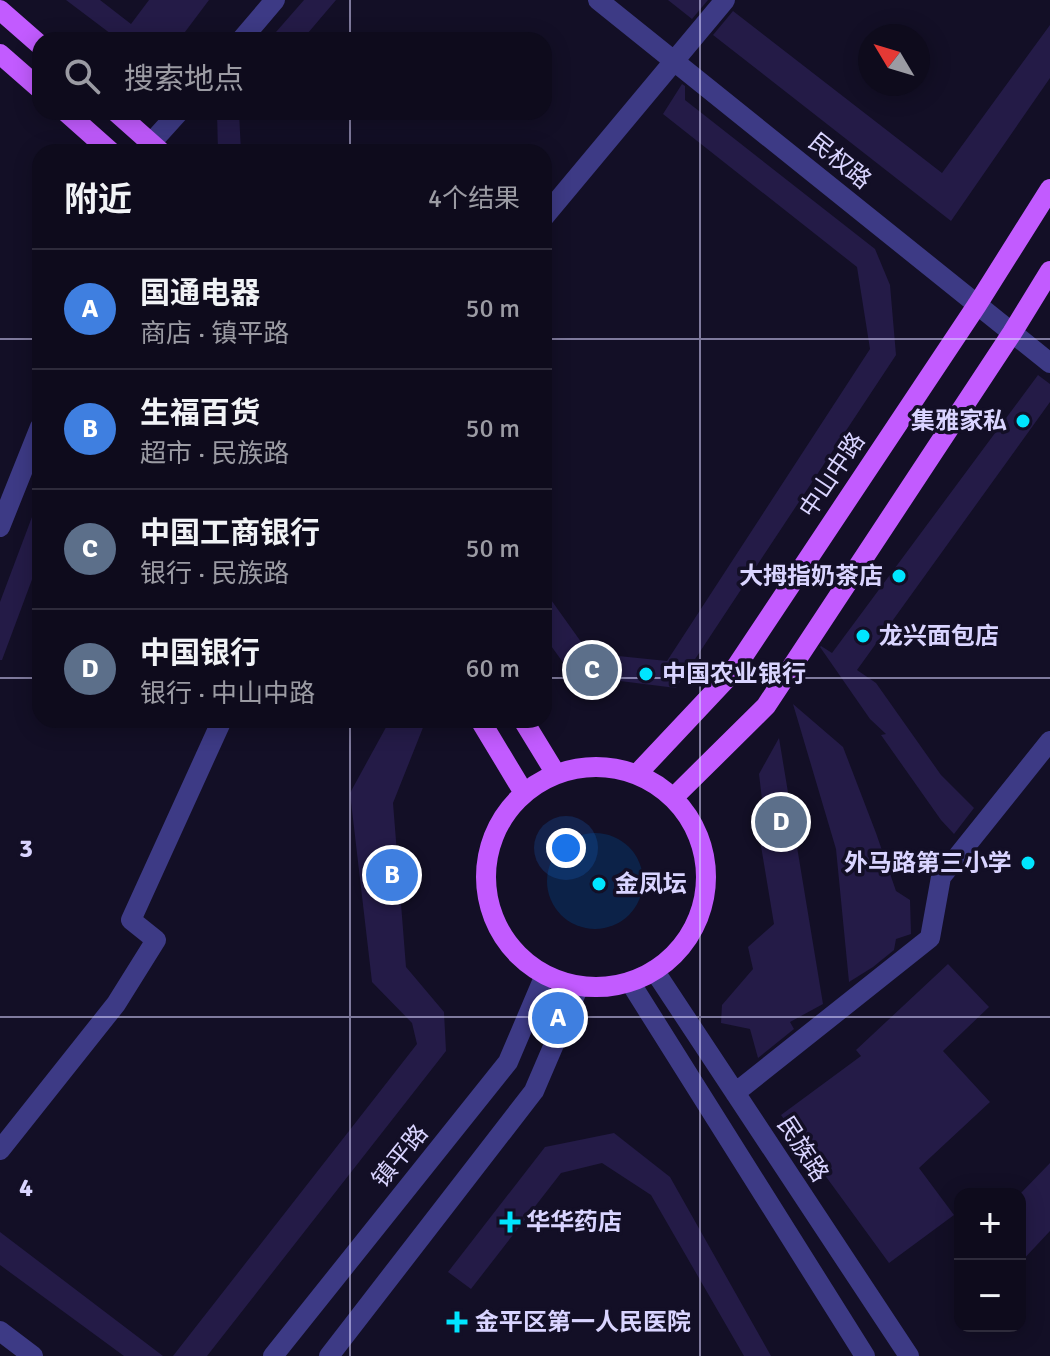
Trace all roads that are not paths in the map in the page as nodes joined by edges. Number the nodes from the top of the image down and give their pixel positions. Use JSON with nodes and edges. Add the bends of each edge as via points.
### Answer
{"nodes":[{"id":1,"x":275,"y":0,"type":"edge"},
{"id":2,"x":598,"y":0,"type":"edge"},
{"id":3,"x":725,"y":0,"type":"edge"},
{"id":4,"x":0,"y":10,"type":"edge"},
{"id":5,"x":248,"y":32,"type":"edge"},
{"id":6,"x":32,"y":38,"type":"edge"},
{"id":7,"x":0,"y":54,"type":"edge"},
{"id":8,"x":675,"y":62,"type":"junction"},
{"id":9,"x":32,"y":82,"type":"edge"},
{"id":10,"x":75,"y":120,"type":"edge"},
{"id":11,"x":124,"y":120,"type":"edge"},
{"id":12,"x":174,"y":120,"type":"edge"},
{"id":13,"x":102,"y":144,"type":"edge"},
{"id":14,"x":149,"y":144,"type":"edge"},
{"id":15,"x":157,"y":144,"type":"edge"},
{"id":16,"x":1050,"y":189,"type":"edge"},
{"id":17,"x":552,"y":208,"type":"edge"},
{"id":18,"x":1050,"y":271,"type":"edge"},
{"id":19,"x":977,"y":305,"type":"junction"},
{"id":20,"x":1012,"y":333,"type":"junction"},
{"id":21,"x":1050,"y":363,"type":"edge"},
{"id":22,"x":32,"y":447,"type":"edge"},
{"id":23,"x":0,"y":527,"type":"edge"},
{"id":24,"x":218,"y":728,"type":"edge"},
{"id":25,"x":485,"y":728,"type":"edge"},
{"id":26,"x":528,"y":728,"type":"edge"},
{"id":27,"x":1050,"y":741,"type":"edge"},
{"id":28,"x":556,"y":774,"type":"junction"},
{"id":29,"x":637,"y":774,"type":"junction"},
{"id":30,"x":524,"y":793,"type":"junction"},
{"id":31,"x":674,"y":797,"type":"junction"},
{"id":32,"x":654,"y":970,"type":"junction"},
{"id":33,"x":545,"y":975,"type":"junction"},
{"id":34,"x":630,"y":982,"type":"junction"},
{"id":35,"x":579,"y":986,"type":"junction"},
{"id":36,"x":735,"y":1093,"type":"junction"},
{"id":37,"x":0,"y":1150,"type":"edge"},
{"id":38,"x":0,"y":1331,"type":"edge"},
{"id":39,"x":33,"y":1356,"type":"edge"},
{"id":40,"x":273,"y":1356,"type":"edge"},
{"id":41,"x":329,"y":1356,"type":"edge"},
{"id":42,"x":865,"y":1356,"type":"edge"},
{"id":43,"x":909,"y":1356,"type":"edge"}],
"edges":[{"from":1,"to":5,"type":"street"},
{"from":2,"to":8,"type":"street","name":"民权路"},
{"from":3,"to":8,"type":"street"},
{"from":4,"to":6,"type":"main road"},
{"from":7,"to":9,"type":"main road"},
{"from":8,"to":17,"type":"street"},
{"from":8,"to":19,"type":"street","name":"民权路"},
{"from":10,"to":13,"type":"main road"},
{"from":11,"to":14,"type":"main road"},
{"from":12,"to":15,"type":"street"},
{"from":16,"to":19,"type":"main road","name":"中山中路"},
{"from":18,"to":20,"type":"main road"},
{"from":19,"to":20,"type":"street","name":"民权路"},
{"from":19,"to":29,"type":"main road","name":"中山中路","via":[[732,673]]},
{"from":20,"to":21,"type":"street","name":"民权路"},
{"from":20,"to":31,"type":"main road","via":[[766,706]]},
{"from":22,"to":23,"type":"street"},
{"from":24,"to":37,"type":"street","via":[[131,920],[156,940],[116,1004]]},
{"from":25,"to":30,"type":"main road"},
{"from":26,"to":28,"type":"main road"},
{"from":27,"to":36,"type":"street","via":[[941,877],[930,938]]},
{"from":28,"to":29,"type":"main road","via":[[611,767]]},
{"from":28,"to":30,"type":"main road"},
{"from":29,"to":31,"type":"main road"},
{"from":30,"to":33,"type":"main road","via":[[501,821],[492,843],[486,890],[496,925],[517,954]]},
{"from":31,"to":32,"type":"main road","via":[[701,845],[706,889],[697,921],[679,949]]},
{"from":32,"to":34,"type":"main road"},
{"from":32,"to":36,"type":"street","name":"民族路"},
{"from":33,"to":35,"type":"main road"},
{"from":33,"to":40,"type":"street","name":"镇平路","via":[[508,1062]]},
{"from":34,"to":35,"type":"main road"},
{"from":34,"to":42,"type":"street"},
{"from":35,"to":41,"type":"street","via":[[534,1091]]},
{"from":36,"to":43,"type":"street","name":"民族路"},
{"from":38,"to":39,"type":"street"}]}
